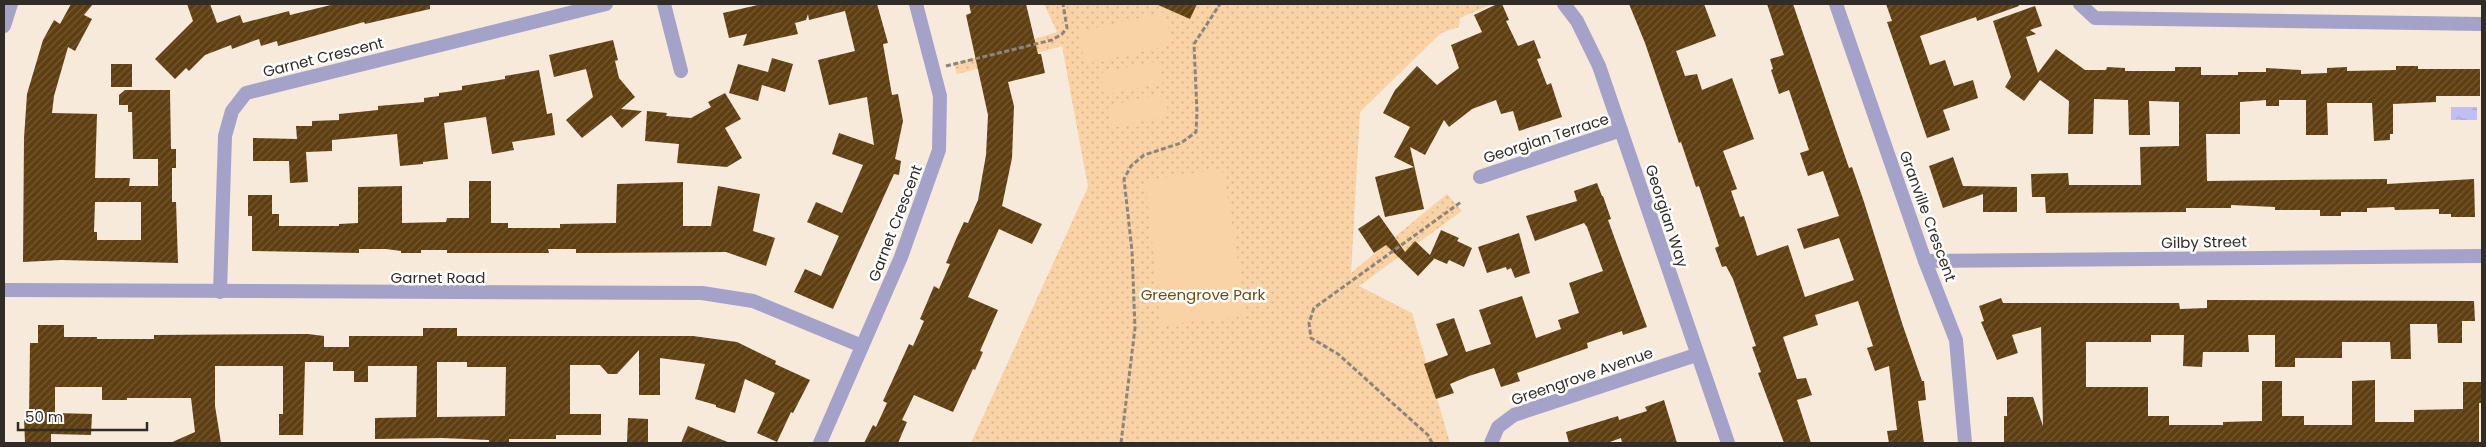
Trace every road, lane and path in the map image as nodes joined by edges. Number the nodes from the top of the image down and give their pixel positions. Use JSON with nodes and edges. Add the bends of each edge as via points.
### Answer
{"nodes":[{"id":1,"x":11,"y":4,"type":"edge"},
{"id":2,"x":606,"y":4,"type":"edge"},
{"id":3,"x":664,"y":4,"type":"edge"},
{"id":4,"x":916,"y":4,"type":"edge"},
{"id":5,"x":1063,"y":4,"type":"edge"},
{"id":6,"x":1220,"y":4,"type":"edge"},
{"id":7,"x":1564,"y":4,"type":"edge"},
{"id":8,"x":1836,"y":4,"type":"edge"},
{"id":9,"x":2080,"y":4,"type":"edge"},
{"id":10,"x":591,"y":5,"type":"edge"},
{"id":11,"x":2482,"y":24,"type":"edge"},
{"id":12,"x":4,"y":26,"type":"edge"},
{"id":13,"x":933,"y":69,"type":"junction"},
{"id":14,"x":681,"y":71,"type":"dead end"},
{"id":15,"x":1621,"y":130,"type":"junction"},
{"id":16,"x":1480,"y":177,"type":"dead end"},
{"id":17,"x":1461,"y":202,"type":"dead end"},
{"id":18,"x":2482,"y":256,"type":"edge"},
{"id":19,"x":1925,"y":261,"type":"junction"},
{"id":20,"x":4,"y":290,"type":"edge"},
{"id":21,"x":220,"y":292,"type":"junction"},
{"id":22,"x":862,"y":346,"type":"junction"},
{"id":23,"x":1696,"y":355,"type":"junction"},
{"id":24,"x":820,"y":443,"type":"edge"},
{"id":25,"x":1121,"y":443,"type":"edge"},
{"id":26,"x":1432,"y":443,"type":"edge"},
{"id":27,"x":1491,"y":443,"type":"edge"},
{"id":28,"x":1728,"y":443,"type":"edge"},
{"id":29,"x":1965,"y":443,"type":"edge"}],
"edges":[{"from":1,"to":12,"type":"street"},
{"from":2,"to":10,"type":"street","name":"Garnet Crescent"},
{"from":3,"to":14,"type":"street"},
{"from":4,"to":13,"type":"street","name":"Garnet Crescent"},
{"from":5,"to":13,"type":"path","via":[[1067,28],[1052,40]]},
{"from":6,"to":25,"type":"path","via":[[1194,44],[1196,132],[1181,143],[1144,155],[1131,166],[1124,179],[1136,319]]},
{"from":7,"to":15,"type":"street","name":"Georgian Way","via":[[1577,21],[1599,66]]},
{"from":8,"to":19,"type":"street","name":"Granville Crescent"},
{"from":9,"to":11,"type":"street","via":[[2096,18]]},
{"from":10,"to":21,"type":"street","name":"Garnet Crescent","via":[[246,93],[232,112],[225,136]]},
{"from":13,"to":22,"type":"street","name":"Garnet Crescent","via":[[940,96],[939,150],[901,258]]},
{"from":15,"to":16,"type":"street","name":"Georgian Terrace"},
{"from":15,"to":23,"type":"street","name":"Georgian Way"},
{"from":17,"to":26,"type":"path","via":[[1314,308],[1309,323],[1311,338],[1338,354],[1428,435]]},
{"from":18,"to":19,"type":"street","name":"Gilby Street"},
{"from":19,"to":29,"type":"street","name":"Granville Crescent","via":[[1956,340]]},
{"from":20,"to":21,"type":"street","name":"Garnet Road"},
{"from":21,"to":22,"type":"street","name":"Garnet Road","via":[[702,293],[753,300]]},
{"from":22,"to":24,"type":"street","name":"Garnet Crescent"},
{"from":23,"to":27,"type":"street","name":"Greengrove Avenue","via":[[1514,415],[1498,427]]},
{"from":23,"to":28,"type":"street","name":"Georgian Way"}]}
